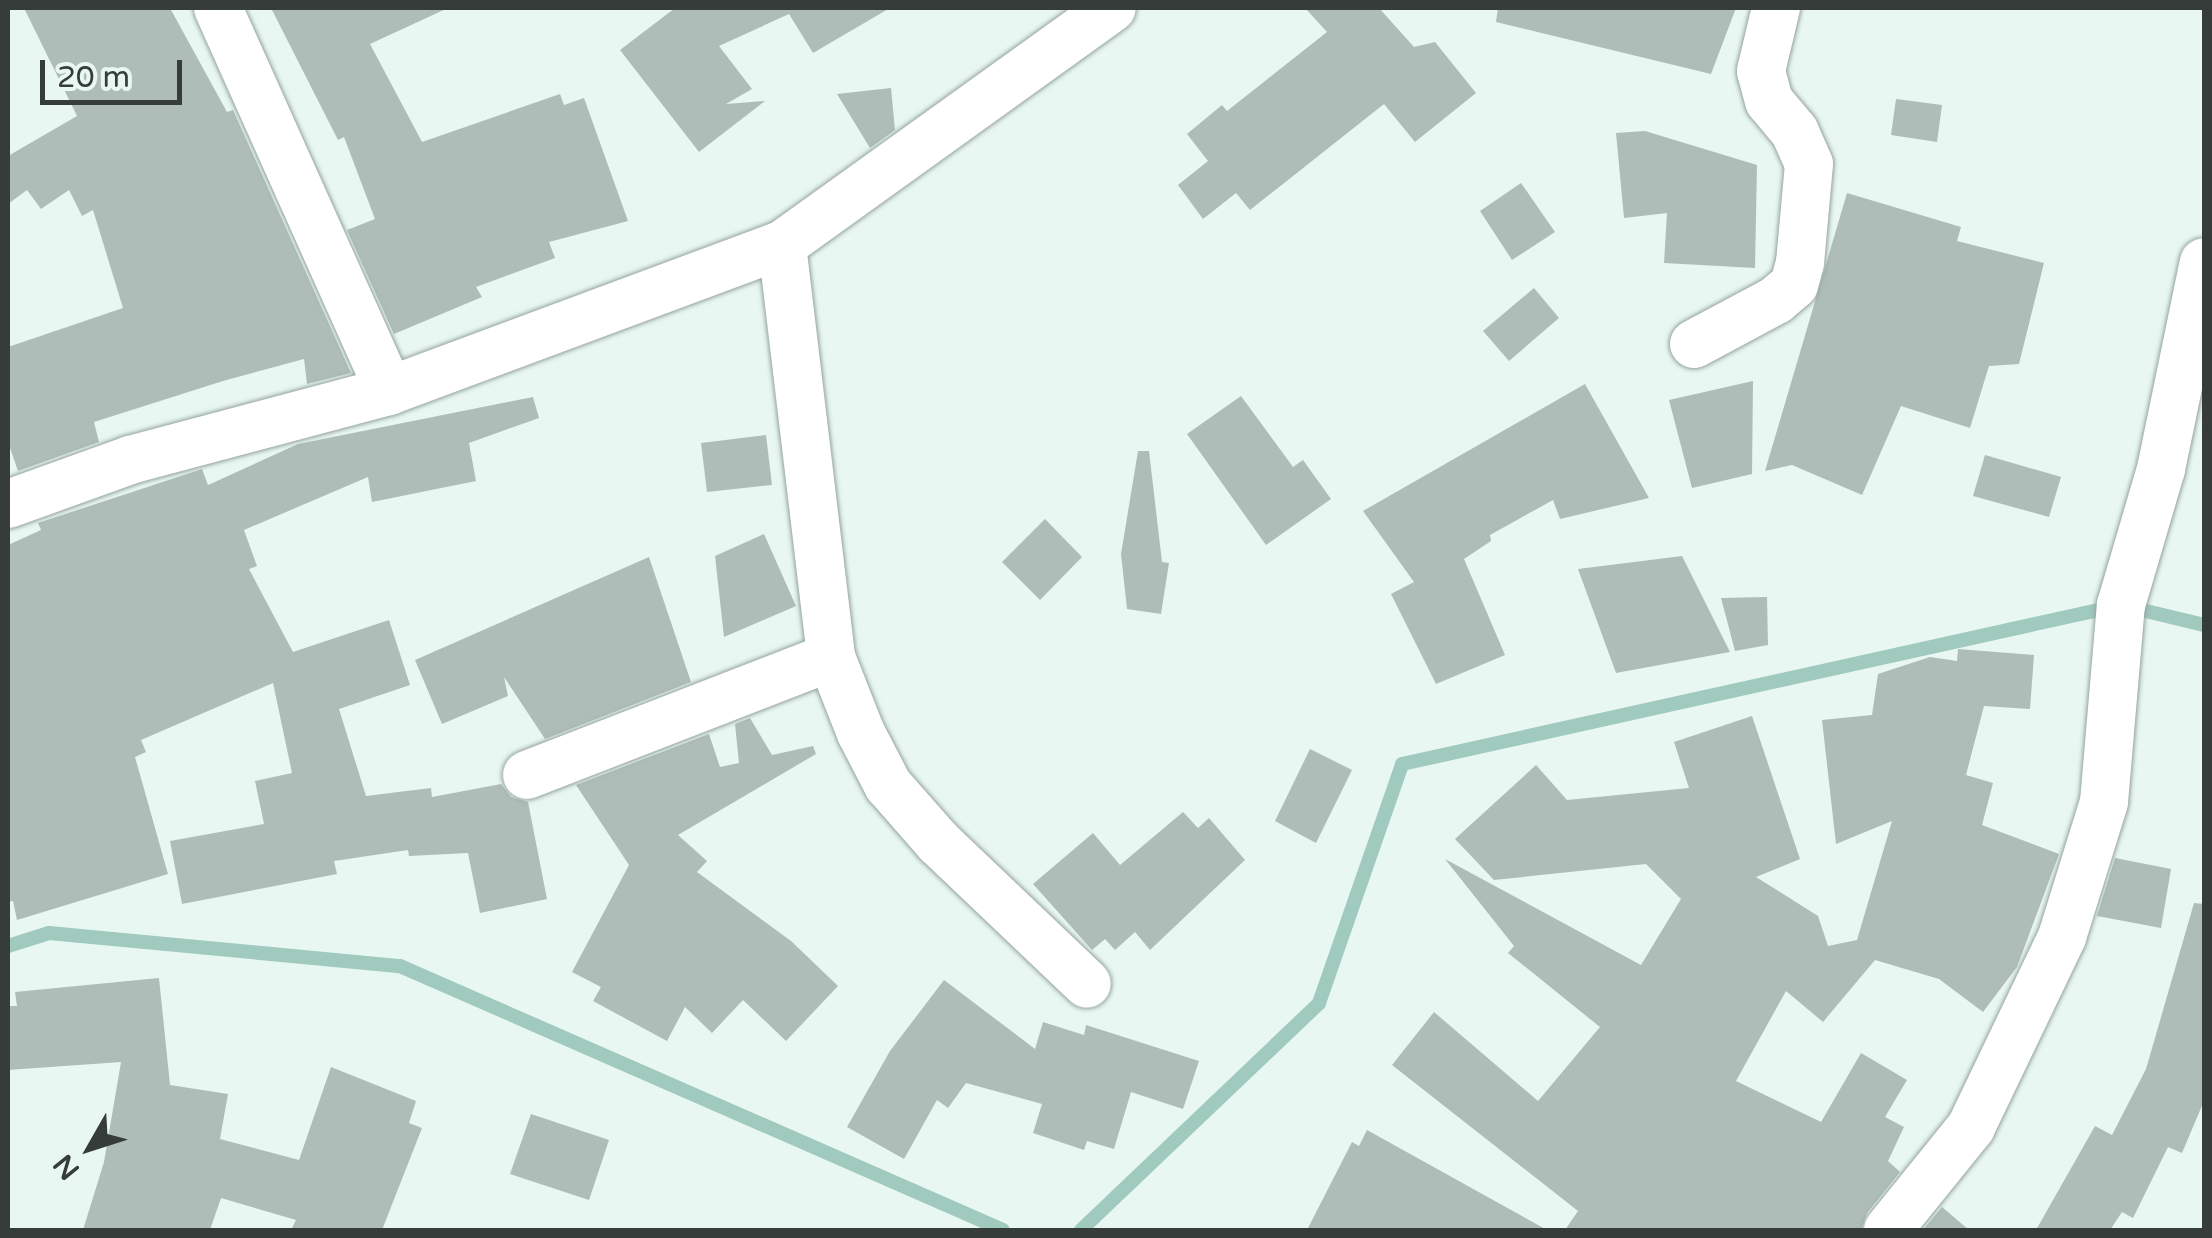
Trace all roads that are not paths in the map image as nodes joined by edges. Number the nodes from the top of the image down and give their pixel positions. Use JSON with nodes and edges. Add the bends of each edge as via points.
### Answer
{"nodes":[{"id":1,"x":218,"y":8,"type":"edge"},
{"id":2,"x":1112,"y":8,"type":"edge"},
{"id":3,"x":1776,"y":8,"type":"edge"},
{"id":4,"x":782,"y":245,"type":"junction"},
{"id":5,"x":2204,"y":262,"type":"edge"},
{"id":6,"x":1694,"y":344,"type":"dead end"},
{"id":7,"x":389,"y":390,"type":"junction"},
{"id":8,"x":8,"y":504,"type":"edge"},
{"id":9,"x":831,"y":657,"type":"junction"},
{"id":10,"x":527,"y":775,"type":"dead end"},
{"id":11,"x":1087,"y":984,"type":"dead end"},
{"id":12,"x":1888,"y":1230,"type":"edge"}],
"edges":[{"from":1,"to":7,"type":"street"},
{"from":2,"to":4,"type":"street"},
{"from":3,"to":6,"type":"street","via":[[1761,71],[1769,100],[1795,132],[1809,164],[1800,263],[1794,285],[1776,300]]},
{"from":4,"to":7,"type":"street"},
{"from":4,"to":9,"type":"street"},
{"from":5,"to":12,"type":"street","via":[[2161,469],[2121,605],[2104,802],[2062,937],[1971,1127]]},
{"from":7,"to":8,"type":"street","via":[[130,460]]},
{"from":9,"to":10,"type":"street"},
{"from":9,"to":11,"type":"street","via":[[888,785]]}]}
